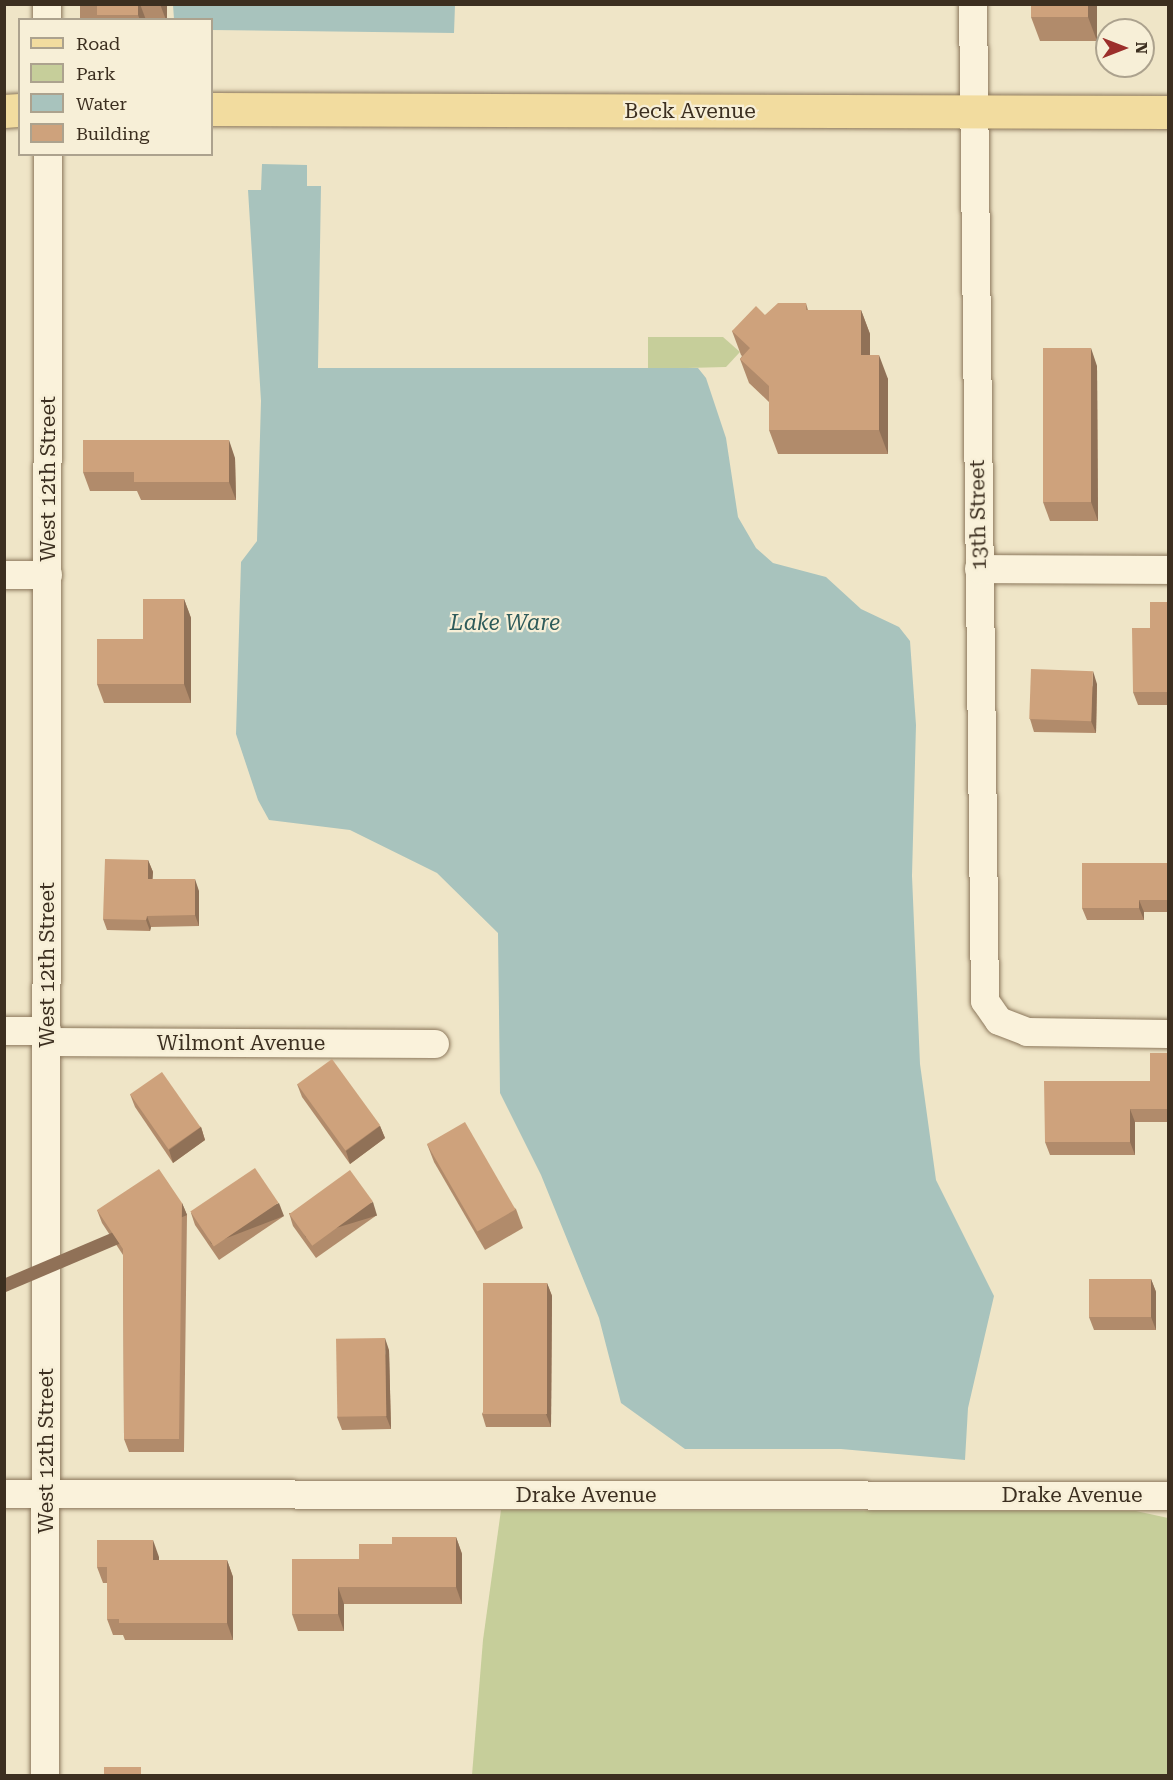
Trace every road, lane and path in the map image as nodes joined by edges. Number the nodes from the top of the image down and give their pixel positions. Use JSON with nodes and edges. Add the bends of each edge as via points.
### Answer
{"nodes":[{"id":1,"x":973,"y":4,"type":"edge"},
{"id":2,"x":213,"y":110,"type":"edge"},
{"id":3,"x":973,"y":112,"type":"junction"},
{"id":4,"x":1168,"y":112,"type":"edge"},
{"id":5,"x":48,"y":156,"type":"edge"},
{"id":6,"x":979,"y":569,"type":"junction"},
{"id":7,"x":1168,"y":570,"type":"edge"},
{"id":8,"x":4,"y":575,"type":"edge"},
{"id":9,"x":48,"y":575,"type":"junction"},
{"id":10,"x":4,"y":1031,"type":"edge"},
{"id":11,"x":1168,"y":1034,"type":"edge"},
{"id":12,"x":47,"y":1037,"type":"junction"},
{"id":13,"x":435,"y":1044,"type":"dead end"},
{"id":14,"x":4,"y":1494,"type":"edge"},
{"id":15,"x":46,"y":1494,"type":"junction"},
{"id":16,"x":1168,"y":1496,"type":"edge"},
{"id":17,"x":45,"y":1776,"type":"edge"}],
"edges":[{"from":1,"to":3,"type":"street","name":"13th Street"},
{"from":2,"to":3,"type":"main road","name":"Beck Avenue"},
{"from":3,"to":4,"type":"main road","name":"Beck Avenue"},
{"from":3,"to":6,"type":"street","name":"13th Street"},
{"from":5,"to":9,"type":"street","name":"West 12th Street"},
{"from":6,"to":7,"type":"street"},
{"from":6,"to":11,"type":"street","name":"13th Street","via":[[982,981],[987,1007],[999,1022],[1027,1032]]},
{"from":8,"to":9,"type":"street"},
{"from":9,"to":12,"type":"street","name":"West 12th Street"},
{"from":10,"to":12,"type":"street","name":"Wilmont Avenue"},
{"from":12,"to":13,"type":"street","name":"Wilmont Avenue"},
{"from":12,"to":15,"type":"street","name":"West 12th Street"},
{"from":14,"to":15,"type":"street","name":"Drake Avenue"},
{"from":15,"to":16,"type":"street","name":"Drake Avenue"},
{"from":15,"to":17,"type":"street","name":"West 12th Street"}]}
